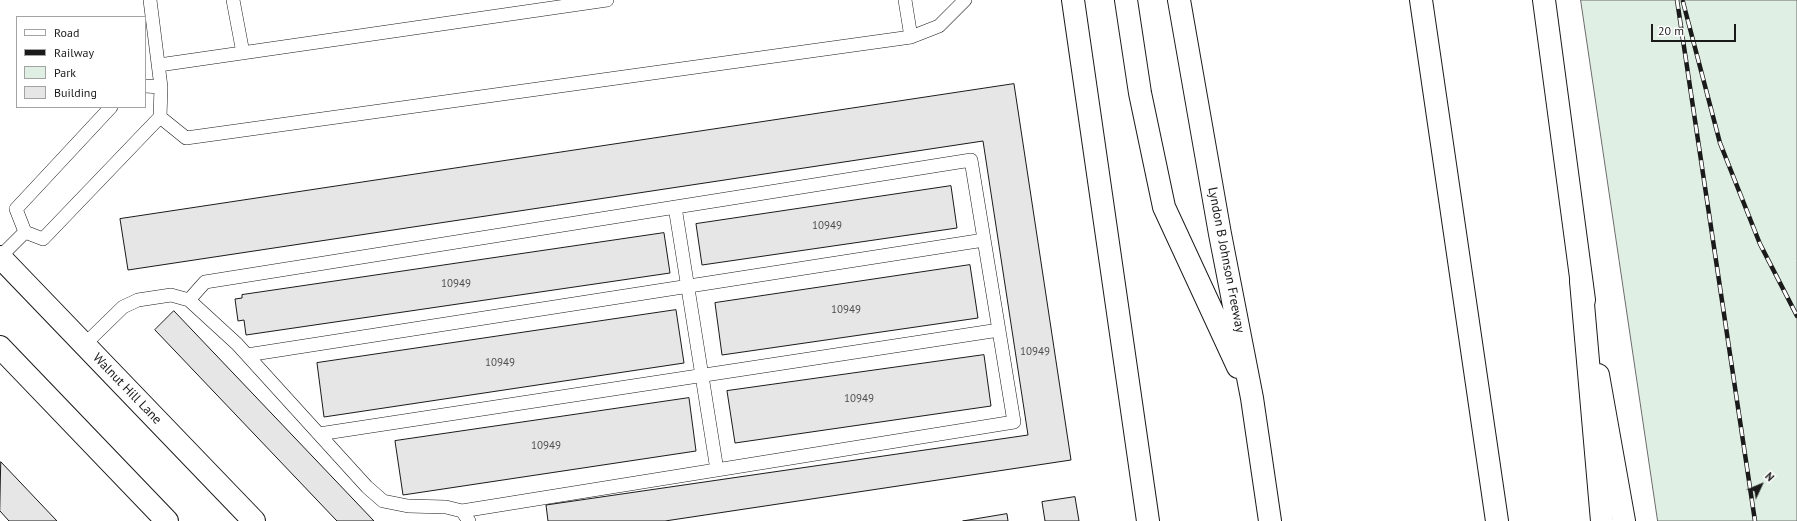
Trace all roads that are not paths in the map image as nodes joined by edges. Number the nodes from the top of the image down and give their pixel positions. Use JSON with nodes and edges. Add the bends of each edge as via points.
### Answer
{"nodes":[{"id":1,"x":150,"y":0,"type":"edge"},
{"id":2,"x":233,"y":0,"type":"edge"},
{"id":3,"x":607,"y":0,"type":"edge"},
{"id":4,"x":905,"y":0,"type":"edge"},
{"id":5,"x":965,"y":0,"type":"edge"},
{"id":6,"x":1073,"y":0,"type":"edge"},
{"id":7,"x":1126,"y":0,"type":"edge"},
{"id":8,"x":1179,"y":0,"type":"edge"},
{"id":9,"x":1421,"y":0,"type":"edge"},
{"id":10,"x":1544,"y":0,"type":"edge"},
{"id":11,"x":911,"y":37,"type":"junction"},
{"id":12,"x":243,"y":53,"type":"junction"},
{"id":13,"x":159,"y":65,"type":"junction"},
{"id":14,"x":146,"y":86,"type":"edge"},
{"id":15,"x":162,"y":87,"type":"junction"},
{"id":16,"x":110,"y":108,"type":"edge"},
{"id":17,"x":160,"y":117,"type":"junction"},
{"id":18,"x":675,"y":207,"type":"junction"},
{"id":19,"x":25,"y":232,"type":"junction"},
{"id":20,"x":984,"y":240,"type":"junction"},
{"id":21,"x":0,"y":257,"type":"edge"},
{"id":22,"x":1581,"y":281,"type":"junction"},
{"id":23,"x":688,"y":286,"type":"junction"},
{"id":24,"x":189,"y":300,"type":"junction"},
{"id":25,"x":999,"y":330,"type":"junction"},
{"id":26,"x":84,"y":345,"type":"junction"},
{"id":27,"x":0,"y":347,"type":"edge"},
{"id":28,"x":247,"y":355,"type":"junction"},
{"id":29,"x":702,"y":376,"type":"junction"},
{"id":30,"x":1252,"y":398,"type":"junction"},
{"id":31,"x":319,"y":434,"type":"junction"},
{"id":32,"x":717,"y":470,"type":"junction"},
{"id":33,"x":466,"y":516,"type":"edge"},
{"id":34,"x":167,"y":521,"type":"edge"},
{"id":35,"x":254,"y":521,"type":"edge"},
{"id":36,"x":1148,"y":521,"type":"edge"},
{"id":37,"x":1270,"y":521,"type":"edge"},
{"id":38,"x":1497,"y":521,"type":"edge"},
{"id":39,"x":1602,"y":521,"type":"edge"},
{"id":40,"x":1624,"y":521,"type":"edge"}],
"edges":[{"from":1,"to":13,"type":"lane"},
{"from":2,"to":12,"type":"lane"},
{"from":3,"to":12,"type":"lane"},
{"from":4,"to":11,"type":"lane"},
{"from":5,"to":11,"type":"lane","via":[[939,26]]},
{"from":6,"to":36,"type":"main road"},
{"from":7,"to":30,"type":"main road","via":[[1140,93],[1164,207]]},
{"from":8,"to":30,"type":"main road","name":"Lyndon B Johnson Freeway"},
{"from":9,"to":38,"type":"main road"},
{"from":10,"to":22,"type":"main road"},
{"from":11,"to":17,"type":"lane","via":[[186,138]]},
{"from":12,"to":13,"type":"lane"},
{"from":13,"to":15,"type":"lane"},
{"from":14,"to":15,"type":"lane"},
{"from":15,"to":17,"type":"lane"},
{"from":16,"to":19,"type":"lane","via":[[16,209]]},
{"from":17,"to":19,"type":"lane","via":[[43,239]]},
{"from":18,"to":20,"type":"lane","via":[[971,160]]},
{"from":18,"to":23,"type":"lane"},
{"from":18,"to":24,"type":"lane","via":[[204,282]]},
{"from":19,"to":21,"type":"lane"},
{"from":20,"to":23,"type":"lane"},
{"from":20,"to":25,"type":"lane"},
{"from":21,"to":26,"type":"main road","name":"Walnut Hill Lane"},
{"from":22,"to":39,"type":"main road"},
{"from":22,"to":40,"type":"main road"},
{"from":23,"to":28,"type":"lane"},
{"from":23,"to":29,"type":"lane"},
{"from":24,"to":26,"type":"lane","via":[[171,295],[138,300],[123,307]]},
{"from":24,"to":28,"type":"lane"},
{"from":25,"to":29,"type":"lane"},
{"from":25,"to":32,"type":"lane","via":[[1014,422]]},
{"from":26,"to":35,"type":"main road","name":"Walnut Hill Lane"},
{"from":27,"to":34,"type":"main road"},
{"from":28,"to":31,"type":"lane"},
{"from":29,"to":31,"type":"lane"},
{"from":29,"to":32,"type":"lane"},
{"from":30,"to":37,"type":"main road","name":"Lyndon B Johnson Freeway"},
{"from":31,"to":33,"type":"lane","via":[[383,501],[408,506],[446,507]]},
{"from":32,"to":33,"type":"lane"}]}
